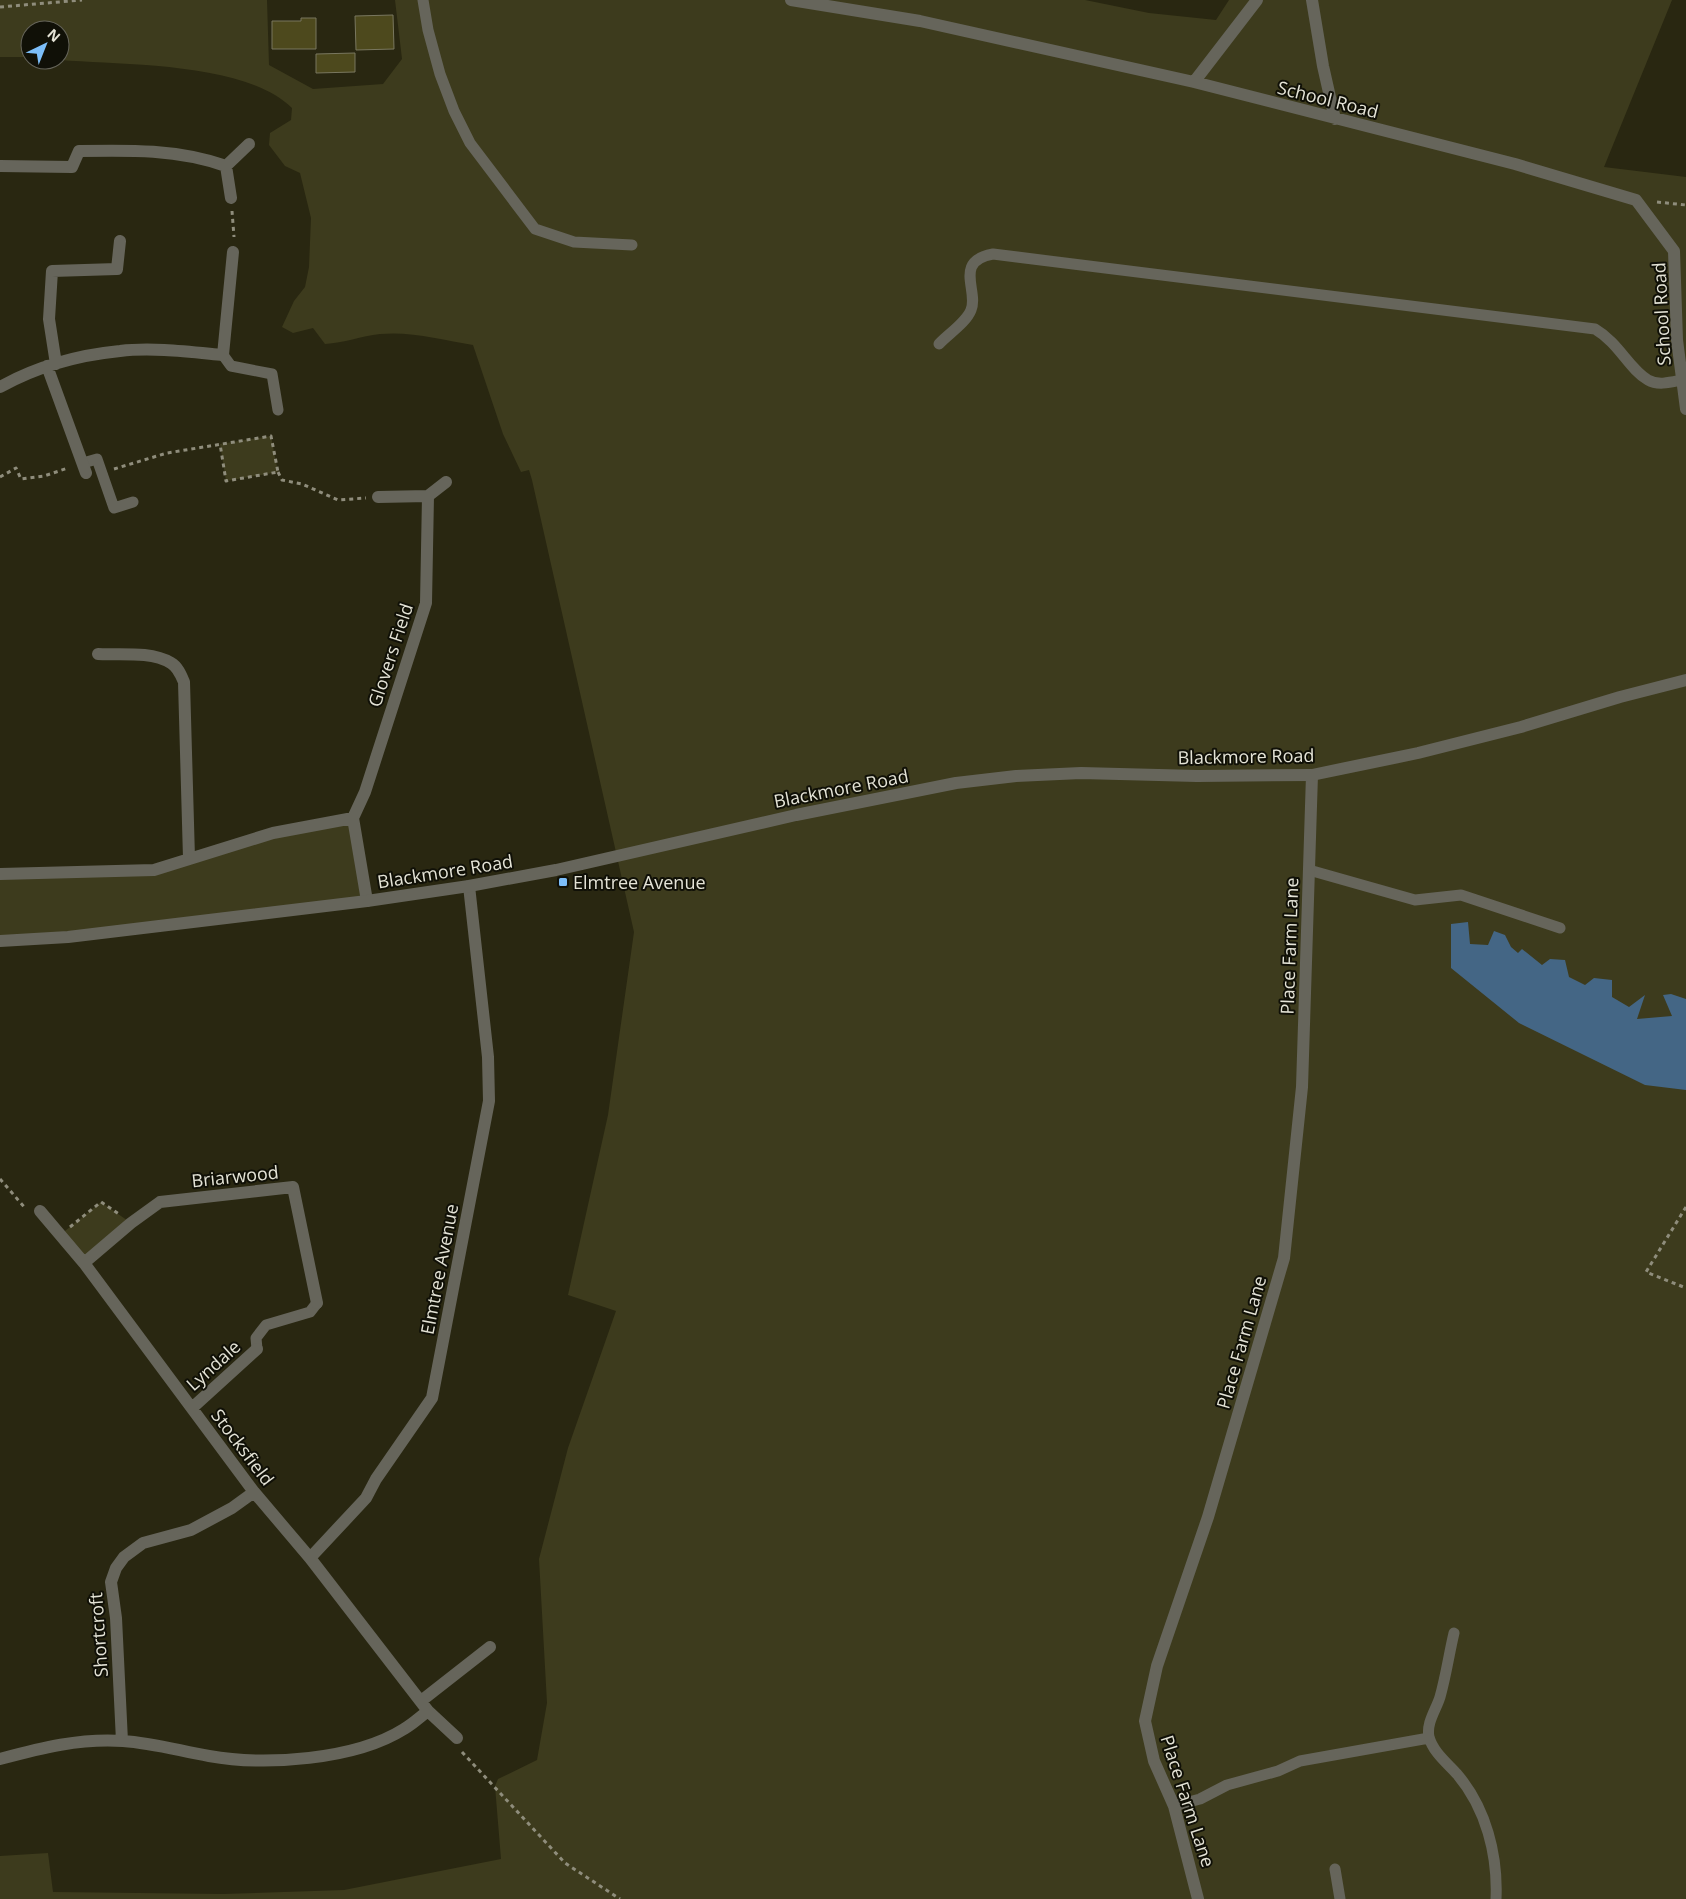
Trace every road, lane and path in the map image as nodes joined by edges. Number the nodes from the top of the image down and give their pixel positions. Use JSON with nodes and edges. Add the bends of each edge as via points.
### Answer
{"nodes":[{"id":1,"x":82,"y":0,"type":"edge"},
{"id":2,"x":423,"y":0,"type":"edge"},
{"id":3,"x":791,"y":0,"type":"edge"},
{"id":4,"x":1257,"y":0,"type":"edge"},
{"id":5,"x":1312,"y":0,"type":"edge"},
{"id":6,"x":0,"y":7,"type":"edge"},
{"id":7,"x":1194,"y":82,"type":"junction"},
{"id":8,"x":1335,"y":119,"type":"junction"},
{"id":9,"x":249,"y":144,"type":"dead end"},
{"id":10,"x":0,"y":166,"type":"edge"},
{"id":11,"x":226,"y":166,"type":"junction"},
{"id":12,"x":231,"y":198,"type":"joint"},
{"id":13,"x":1636,"y":200,"type":"junction"},
{"id":14,"x":1686,"y":205,"type":"edge"},
{"id":15,"x":120,"y":241,"type":"dead end"},
{"id":16,"x":632,"y":245,"type":"dead end"},
{"id":17,"x":232,"y":252,"type":"joint"},
{"id":18,"x":939,"y":344,"type":"dead end"},
{"id":19,"x":223,"y":355,"type":"junction"},
{"id":20,"x":52,"y":365,"type":"junction"},
{"id":21,"x":1682,"y":380,"type":"junction"},
{"id":22,"x":0,"y":387,"type":"edge"},
{"id":23,"x":1686,"y":408,"type":"edge"},
{"id":24,"x":278,"y":410,"type":"dead end"},
{"id":25,"x":220,"y":444,"type":"junction"},
{"id":26,"x":84,"y":468,"type":"junction"},
{"id":27,"x":278,"y":472,"type":"junction"},
{"id":28,"x":102,"y":473,"type":"junction"},
{"id":29,"x":0,"y":477,"type":"edge"},
{"id":30,"x":446,"y":482,"type":"dead end"},
{"id":31,"x":428,"y":496,"type":"junction"},
{"id":32,"x":378,"y":497,"type":"joint"},
{"id":33,"x":133,"y":502,"type":"dead end"},
{"id":34,"x":98,"y":654,"type":"dead end"},
{"id":35,"x":1686,"y":680,"type":"edge"},
{"id":36,"x":1312,"y":775,"type":"junction"},
{"id":37,"x":353,"y":818,"type":"junction"},
{"id":38,"x":189,"y":858,"type":"junction"},
{"id":39,"x":1309,"y":870,"type":"junction"},
{"id":40,"x":0,"y":874,"type":"edge"},
{"id":41,"x":469,"y":886,"type":"junction"},
{"id":42,"x":367,"y":901,"type":"junction"},
{"id":43,"x":1560,"y":928,"type":"dead end"},
{"id":44,"x":0,"y":940,"type":"edge"},
{"id":45,"x":0,"y":1179,"type":"edge"},
{"id":46,"x":1686,"y":1207,"type":"edge"},
{"id":47,"x":40,"y":1211,"type":"joint"},
{"id":48,"x":131,"y":1223,"type":"junction"},
{"id":49,"x":60,"y":1235,"type":"junction"},
{"id":50,"x":84,"y":1263,"type":"junction"},
{"id":51,"x":1686,"y":1288,"type":"edge"},
{"id":52,"x":317,"y":1303,"type":"joint"},
{"id":53,"x":257,"y":1349,"type":"joint"},
{"id":54,"x":192,"y":1408,"type":"junction"},
{"id":55,"x":254,"y":1492,"type":"junction"},
{"id":56,"x":310,"y":1558,"type":"junction"},
{"id":57,"x":1454,"y":1633,"type":"dead end"},
{"id":58,"x":490,"y":1647,"type":"dead end"},
{"id":59,"x":425,"y":1706,"type":"junction"},
{"id":60,"x":456,"y":1738,"type":"joint"},
{"id":61,"x":1430,"y":1738,"type":"junction"},
{"id":62,"x":122,"y":1741,"type":"junction"},
{"id":63,"x":0,"y":1759,"type":"edge"},
{"id":64,"x":1174,"y":1806,"type":"junction"},
{"id":65,"x":1335,"y":1869,"type":"dead end"},
{"id":66,"x":620,"y":1899,"type":"edge"},
{"id":67,"x":1198,"y":1899,"type":"edge"},
{"id":68,"x":1340,"y":1899,"type":"edge"},
{"id":69,"x":1496,"y":1899,"type":"edge"}],
"edges":[{"from":1,"to":6,"type":"path"},
{"from":2,"to":16,"type":"lane","via":[[440,74],[454,111],[470,143],[535,229],[574,242]]},
{"from":3,"to":7,"type":"street","name":"School Road","via":[[920,21]]},
{"from":4,"to":7,"type":"street"},
{"from":5,"to":8,"type":"street"},
{"from":7,"to":8,"type":"street","name":"School Road"},
{"from":8,"to":13,"type":"street","name":"School Road","via":[[1515,164]]},
{"from":9,"to":11,"type":"street"},
{"from":10,"to":11,"type":"street","via":[[72,167],[79,151],[132,150],[187,154]]},
{"from":11,"to":12,"type":"street"},
{"from":12,"to":17,"type":"path"},
{"from":13,"to":14,"type":"path"},
{"from":13,"to":21,"type":"street","name":"School Road","via":[[1674,251],[1677,340]]},
{"from":15,"to":20,"type":"street","via":[[117,268],[52,270],[49,319]]},
{"from":17,"to":19,"type":"street"},
{"from":18,"to":21,"type":"lane","via":[[970,312],[969,279],[974,264],[993,254],[1595,329],[1608,337],[1649,381],[1661,384]]},
{"from":19,"to":20,"type":"street","via":[[121,350]]},
{"from":19,"to":24,"type":"lane","via":[[231,366],[272,374]]},
{"from":20,"to":22,"type":"street"},
{"from":20,"to":26,"type":"street"},
{"from":21,"to":23,"type":"street","name":"School Road"},
{"from":25,"to":27,"type":"path","via":[[271,436]]},
{"from":25,"to":27,"type":"path","via":[[226,481]]},
{"from":25,"to":28,"type":"path","via":[[167,453]]},
{"from":26,"to":28,"type":"lane","via":[[97,459]]},
{"from":26,"to":29,"type":"path","via":[[21,479],[16,468]]},
{"from":27,"to":32,"type":"path","via":[[282,480],[302,484],[338,500]]},
{"from":28,"to":33,"type":"lane","via":[[114,508]]},
{"from":30,"to":31,"type":"street"},
{"from":31,"to":32,"type":"street"},
{"from":31,"to":37,"type":"street","name":"Glovers Field","via":[[426,603]]},
{"from":34,"to":38,"type":"street","via":[[146,656],[171,663],[180,671],[184,691]]},
{"from":35,"to":36,"type":"street","name":"Blackmore Road","via":[[1521,727]]},
{"from":36,"to":39,"type":"street","name":"Place Farm Lane"},
{"from":36,"to":41,"type":"street","name":"Blackmore Road","via":[[1081,772],[956,783]]},
{"from":37,"to":38,"type":"street","via":[[274,833]]},
{"from":37,"to":42,"type":"street"},
{"from":38,"to":40,"type":"street","via":[[154,870]]},
{"from":39,"to":43,"type":"lane","via":[[1415,900],[1461,895]]},
{"from":39,"to":64,"type":"street","name":"Place Farm Lane","via":[[1302,1087],[1284,1258],[1208,1517],[1157,1666],[1145,1720],[1154,1761]]},
{"from":41,"to":42,"type":"street","name":"Blackmore Road"},
{"from":41,"to":56,"type":"street","name":"Elmtree Avenue","via":[[490,1101],[432,1398],[366,1498]]},
{"from":42,"to":44,"type":"street","name":"Blackmore Road","via":[[68,937]]},
{"from":45,"to":47,"type":"path","via":[[30,1213]]},
{"from":46,"to":51,"type":"path","via":[[1646,1272]]},
{"from":47,"to":49,"type":"street","name":"Stocksfield"},
{"from":48,"to":49,"type":"path","via":[[101,1202]]},
{"from":48,"to":50,"type":"street","name":"Briarwood"},
{"from":48,"to":52,"type":"street","name":"Briarwood","via":[[160,1202],[293,1187]]},
{"from":49,"to":50,"type":"street","name":"Stocksfield"},
{"from":50,"to":54,"type":"street","name":"Stocksfield"},
{"from":52,"to":53,"type":"lane","via":[[310,1312],[266,1325],[256,1338]]},
{"from":53,"to":54,"type":"street","name":"Lyndale"},
{"from":54,"to":55,"type":"street","name":"Stocksfield"},
{"from":55,"to":56,"type":"street","name":"Stocksfield"},
{"from":55,"to":62,"type":"street","name":"Shortcroft","via":[[191,1530],[143,1543],[124,1557],[116,1568],[111,1582],[116,1618]]},
{"from":56,"to":59,"type":"street","name":"Stocksfield"},
{"from":57,"to":61,"type":"lane","via":[[1440,1698],[1429,1728]]},
{"from":58,"to":59,"type":"street"},
{"from":59,"to":60,"type":"street","name":"Stocksfield"},
{"from":59,"to":62,"type":"street","via":[[404,1730],[375,1743],[304,1760],[209,1756],[166,1746]]},
{"from":60,"to":66,"type":"path","via":[[454,1743],[566,1863]]},
{"from":61,"to":64,"type":"lane","via":[[1300,1761]]},
{"from":61,"to":69,"type":"lane","via":[[1442,1759],[1472,1796],[1487,1830],[1496,1864]]},
{"from":62,"to":63,"type":"street","via":[[72,1742]]},
{"from":64,"to":67,"type":"street","name":"Place Farm Lane"},
{"from":65,"to":68,"type":"lane"}]}
